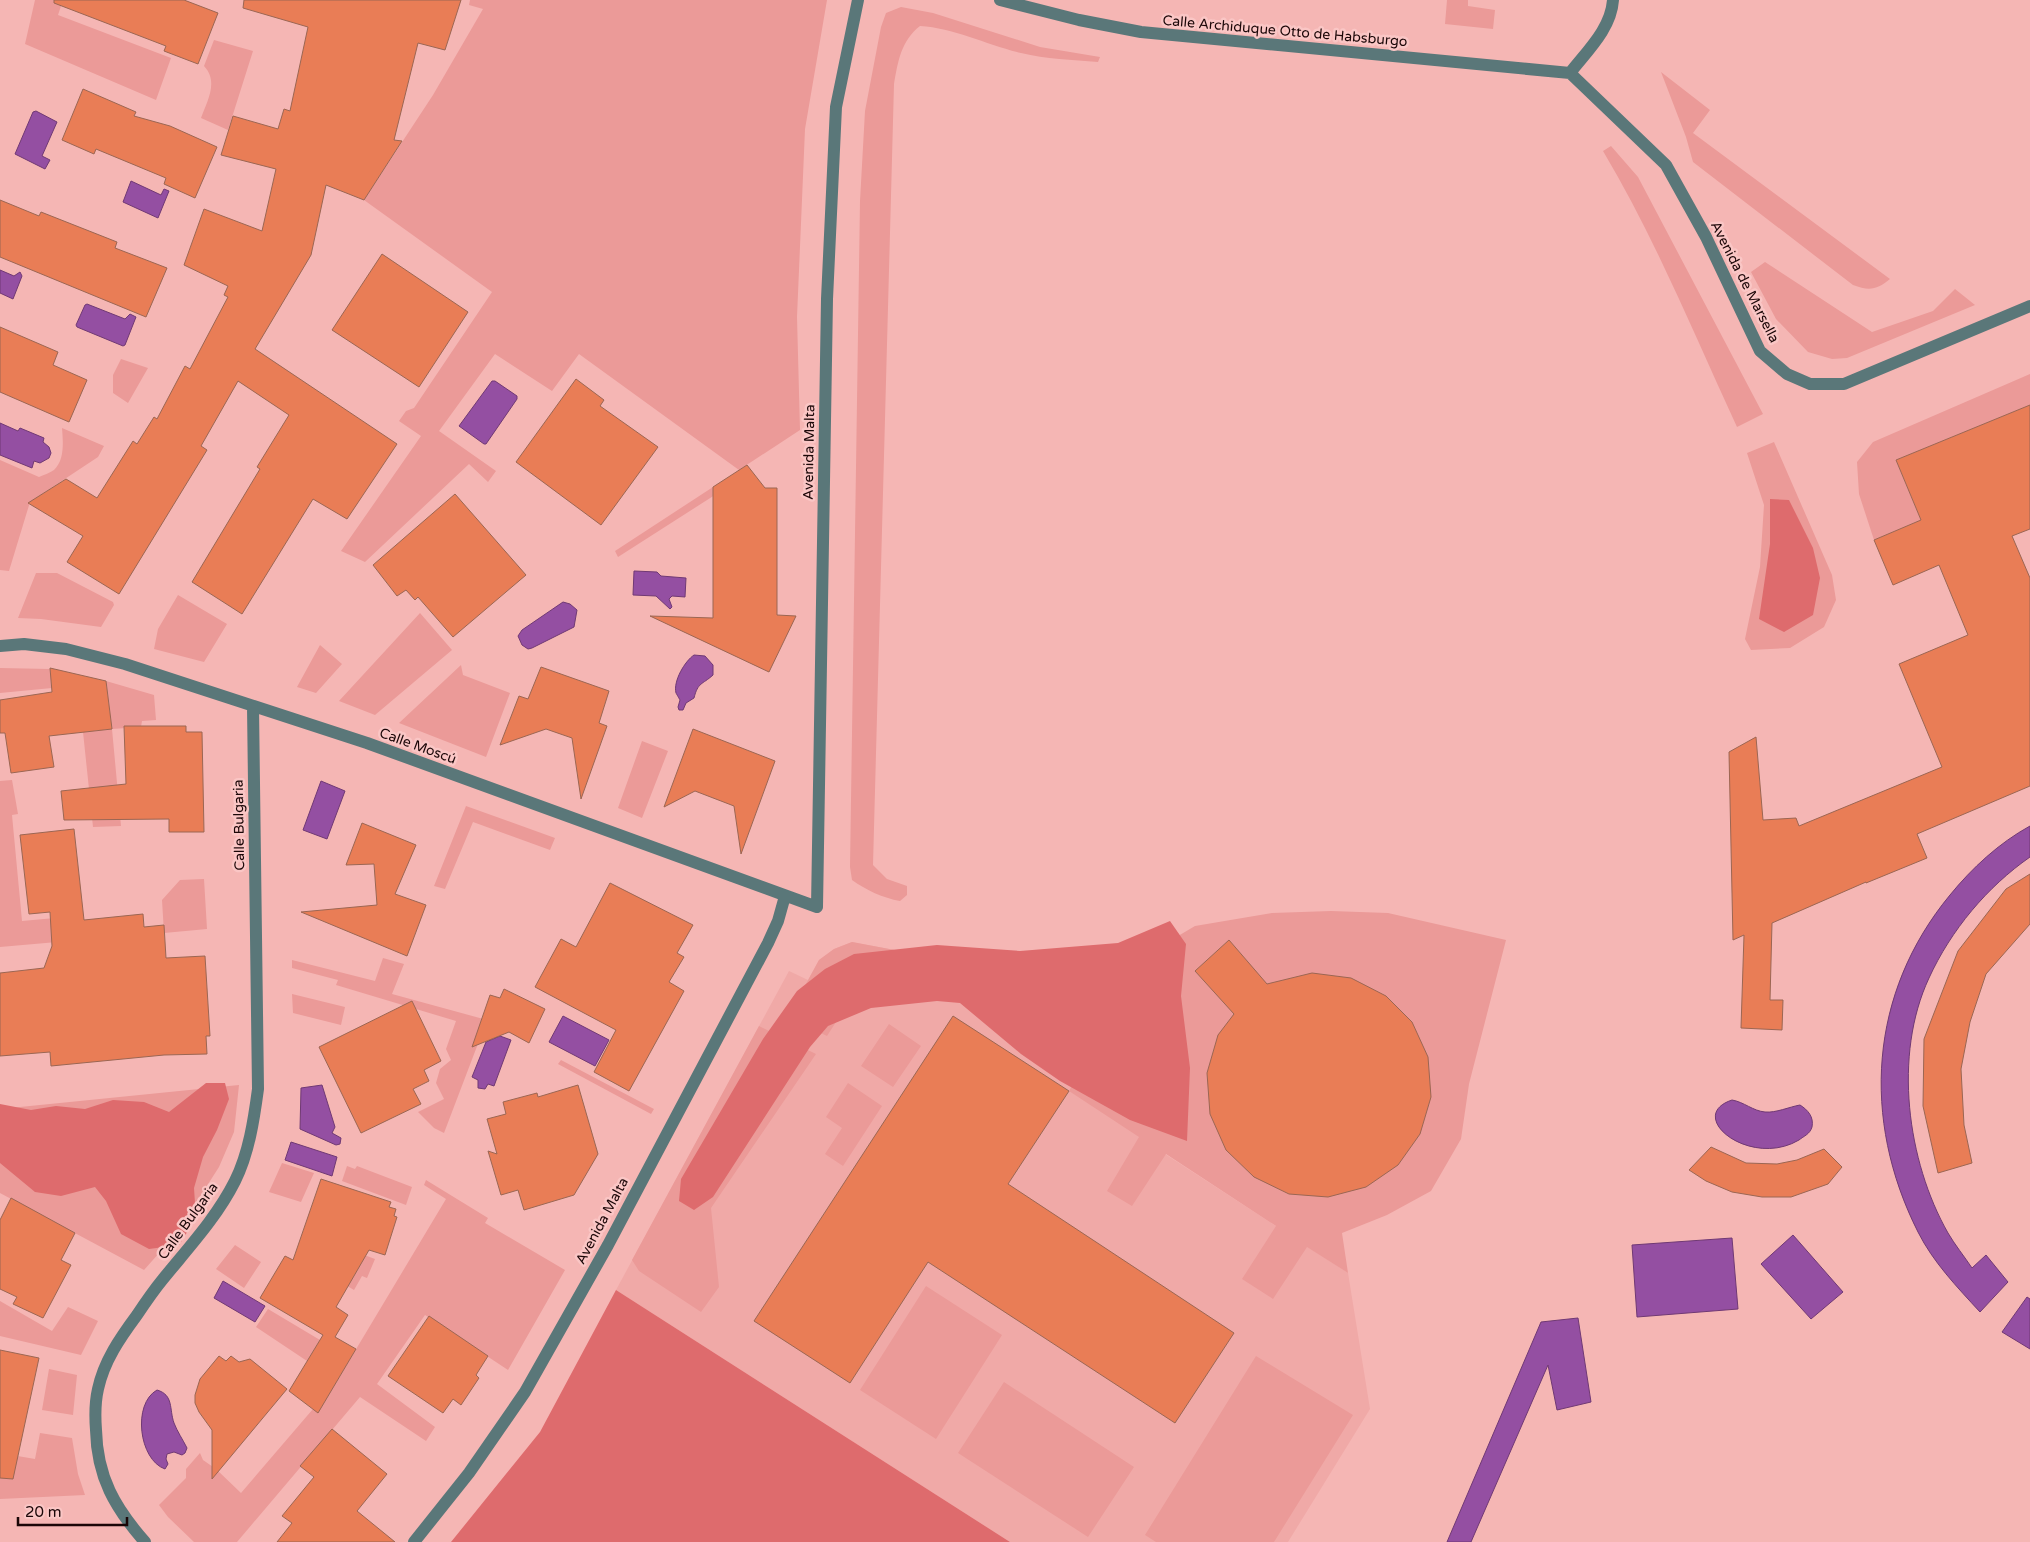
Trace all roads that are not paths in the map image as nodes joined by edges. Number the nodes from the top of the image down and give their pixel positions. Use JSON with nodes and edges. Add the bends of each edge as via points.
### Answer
{"nodes":[{"id":1,"x":858,"y":0,"type":"edge"},
{"id":2,"x":1000,"y":0,"type":"edge"},
{"id":3,"x":1613,"y":0,"type":"edge"},
{"id":4,"x":1570,"y":73,"type":"junction"},
{"id":5,"x":2030,"y":306,"type":"edge"},
{"id":6,"x":0,"y":646,"type":"edge"},
{"id":7,"x":253,"y":707,"type":"junction"},
{"id":8,"x":785,"y":896,"type":"junction"},
{"id":9,"x":817,"y":907,"type":"joint"},
{"id":10,"x":145,"y":1542,"type":"edge"},
{"id":11,"x":414,"y":1542,"type":"edge"}],
"edges":[{"from":1,"to":9,"type":"street","name":"Avenida Malta","via":[[836,107],[827,299]]},
{"from":2,"to":4,"type":"street","name":"Calle Archiduque Otto de Habsburgo","via":[[1141,32]]},
{"from":3,"to":4,"type":"street","via":[[1605,28]]},
{"from":4,"to":5,"type":"street","name":"Avenida de Marsella","via":[[1666,165],[1706,237],[1760,351],[1787,374],[1810,384],[1844,384]]},
{"from":6,"to":7,"type":"street","name":"Calle Moscú","via":[[24,644],[66,648]]},
{"from":7,"to":8,"type":"street","name":"Calle Moscú","via":[[367,743]]},
{"from":7,"to":10,"type":"street","name":"Calle Bulgaria","via":[[258,1089],[254,1117],[236,1180],[210,1220],[120,1338],[105,1364],[97,1390],[96,1445],[102,1475],[120,1510]]},
{"from":8,"to":9,"type":"street","name":"Calle Moscú"},
{"from":8,"to":11,"type":"street","name":"Avenida Malta","via":[[768,943],[608,1245],[525,1392],[469,1474]]}]}
